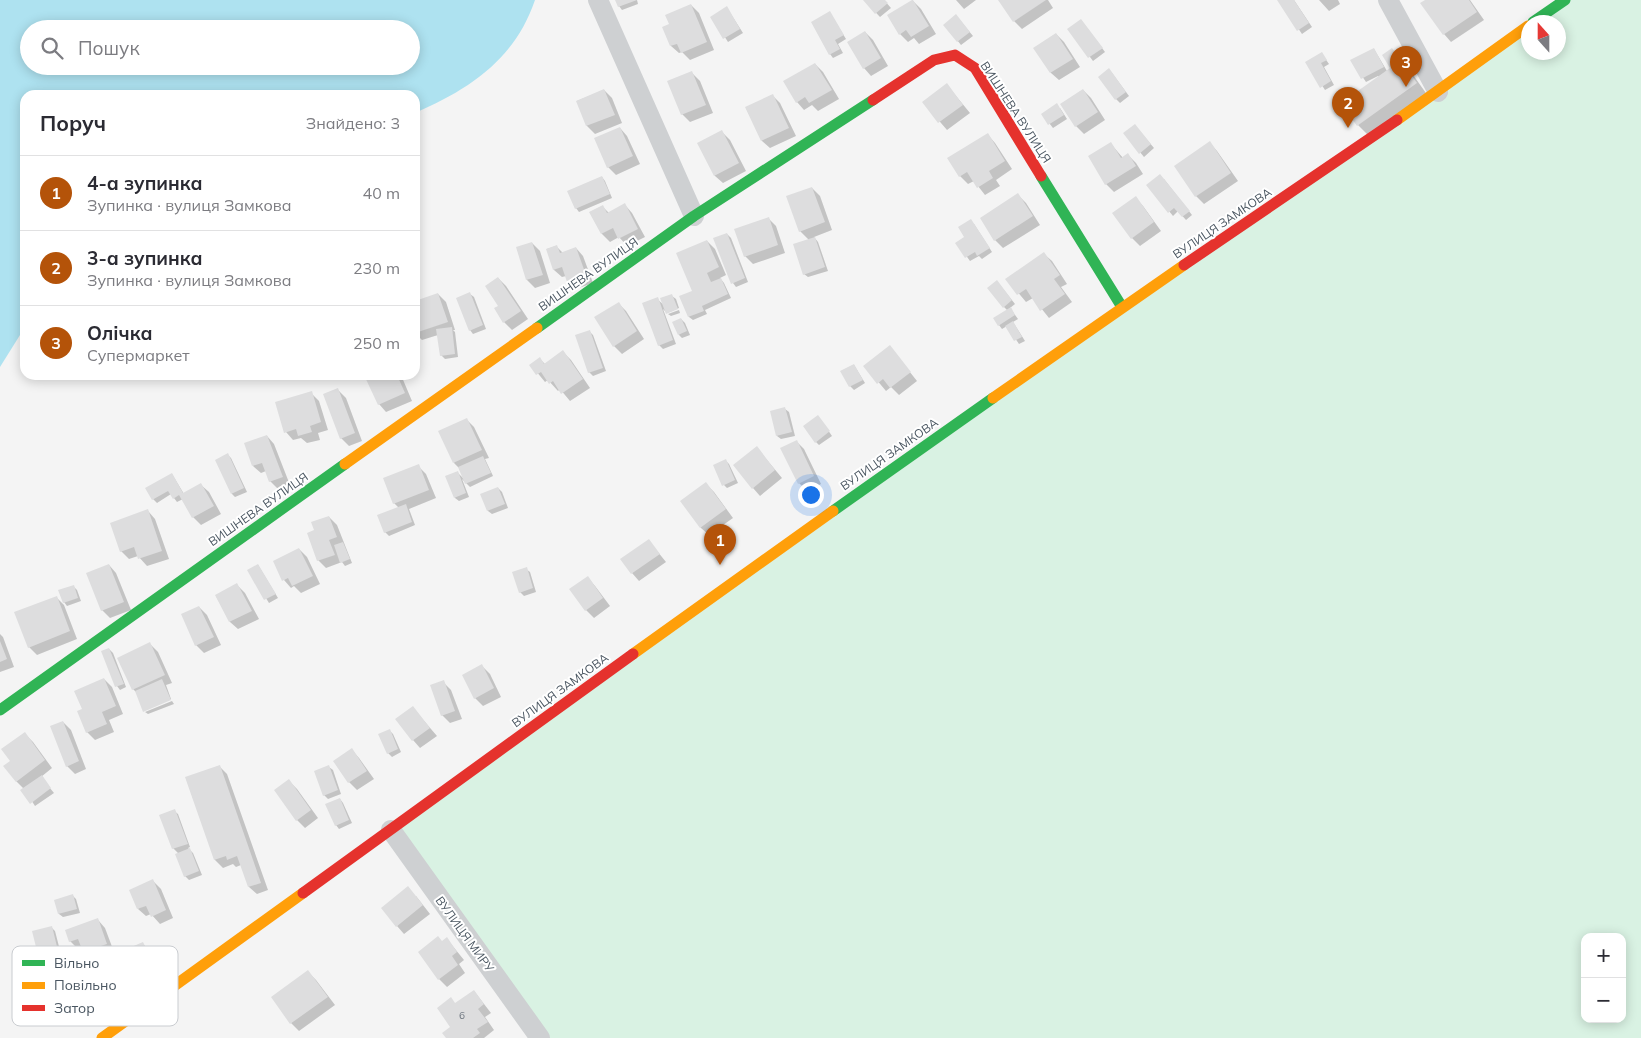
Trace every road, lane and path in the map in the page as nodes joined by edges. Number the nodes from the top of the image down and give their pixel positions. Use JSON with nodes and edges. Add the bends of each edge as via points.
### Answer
{"nodes":[{"id":1,"x":598,"y":0,"type":"edge"},
{"id":2,"x":1388,"y":0,"type":"edge"},
{"id":3,"x":1564,"y":0,"type":"edge"},
{"id":4,"x":1543,"y":15,"type":"edge"},
{"id":5,"x":1521,"y":31,"type":"edge"},
{"id":6,"x":1438,"y":92,"type":"junction"},
{"id":7,"x":694,"y":216,"type":"junction"},
{"id":8,"x":1122,"y":308,"type":"junction"},
{"id":9,"x":0,"y":710,"type":"edge"},
{"id":10,"x":391,"y":830,"type":"junction"},
{"id":11,"x":178,"y":983,"type":"edge"},
{"id":12,"x":119,"y":1026,"type":"edge"},
{"id":13,"x":102,"y":1038,"type":"edge"},
{"id":14,"x":540,"y":1038,"type":"edge"}],
"edges":[{"from":1,"to":7,"type":"street"},
{"from":2,"to":6,"type":"street"},
{"from":3,"to":4,"type":"street"},
{"from":5,"to":6,"type":"street","name":"ВУЛИЦЯ ЗАМКОВА"},
{"from":6,"to":8,"type":"street","name":"ВУЛИЦЯ ЗАМКОВА"},
{"from":7,"to":8,"type":"street","name":"ВИШНЕВА ВУЛИЦЯ","via":[[934,60],[955,55],[975,68]]},
{"from":7,"to":9,"type":"street","name":"ВИШНЕВА ВУЛИЦЯ"},
{"from":8,"to":10,"type":"street","name":"ВУЛИЦЯ ЗАМКОВА","via":[[748,570]]},
{"from":10,"to":11,"type":"street","name":"ВУЛИЦЯ ЗАМКОВА"},
{"from":10,"to":14,"type":"street","name":"ВУЛИЦЯ МИРУ"},
{"from":12,"to":13,"type":"street","name":"ВУЛИЦЯ ЗАМКОВА"}]}
